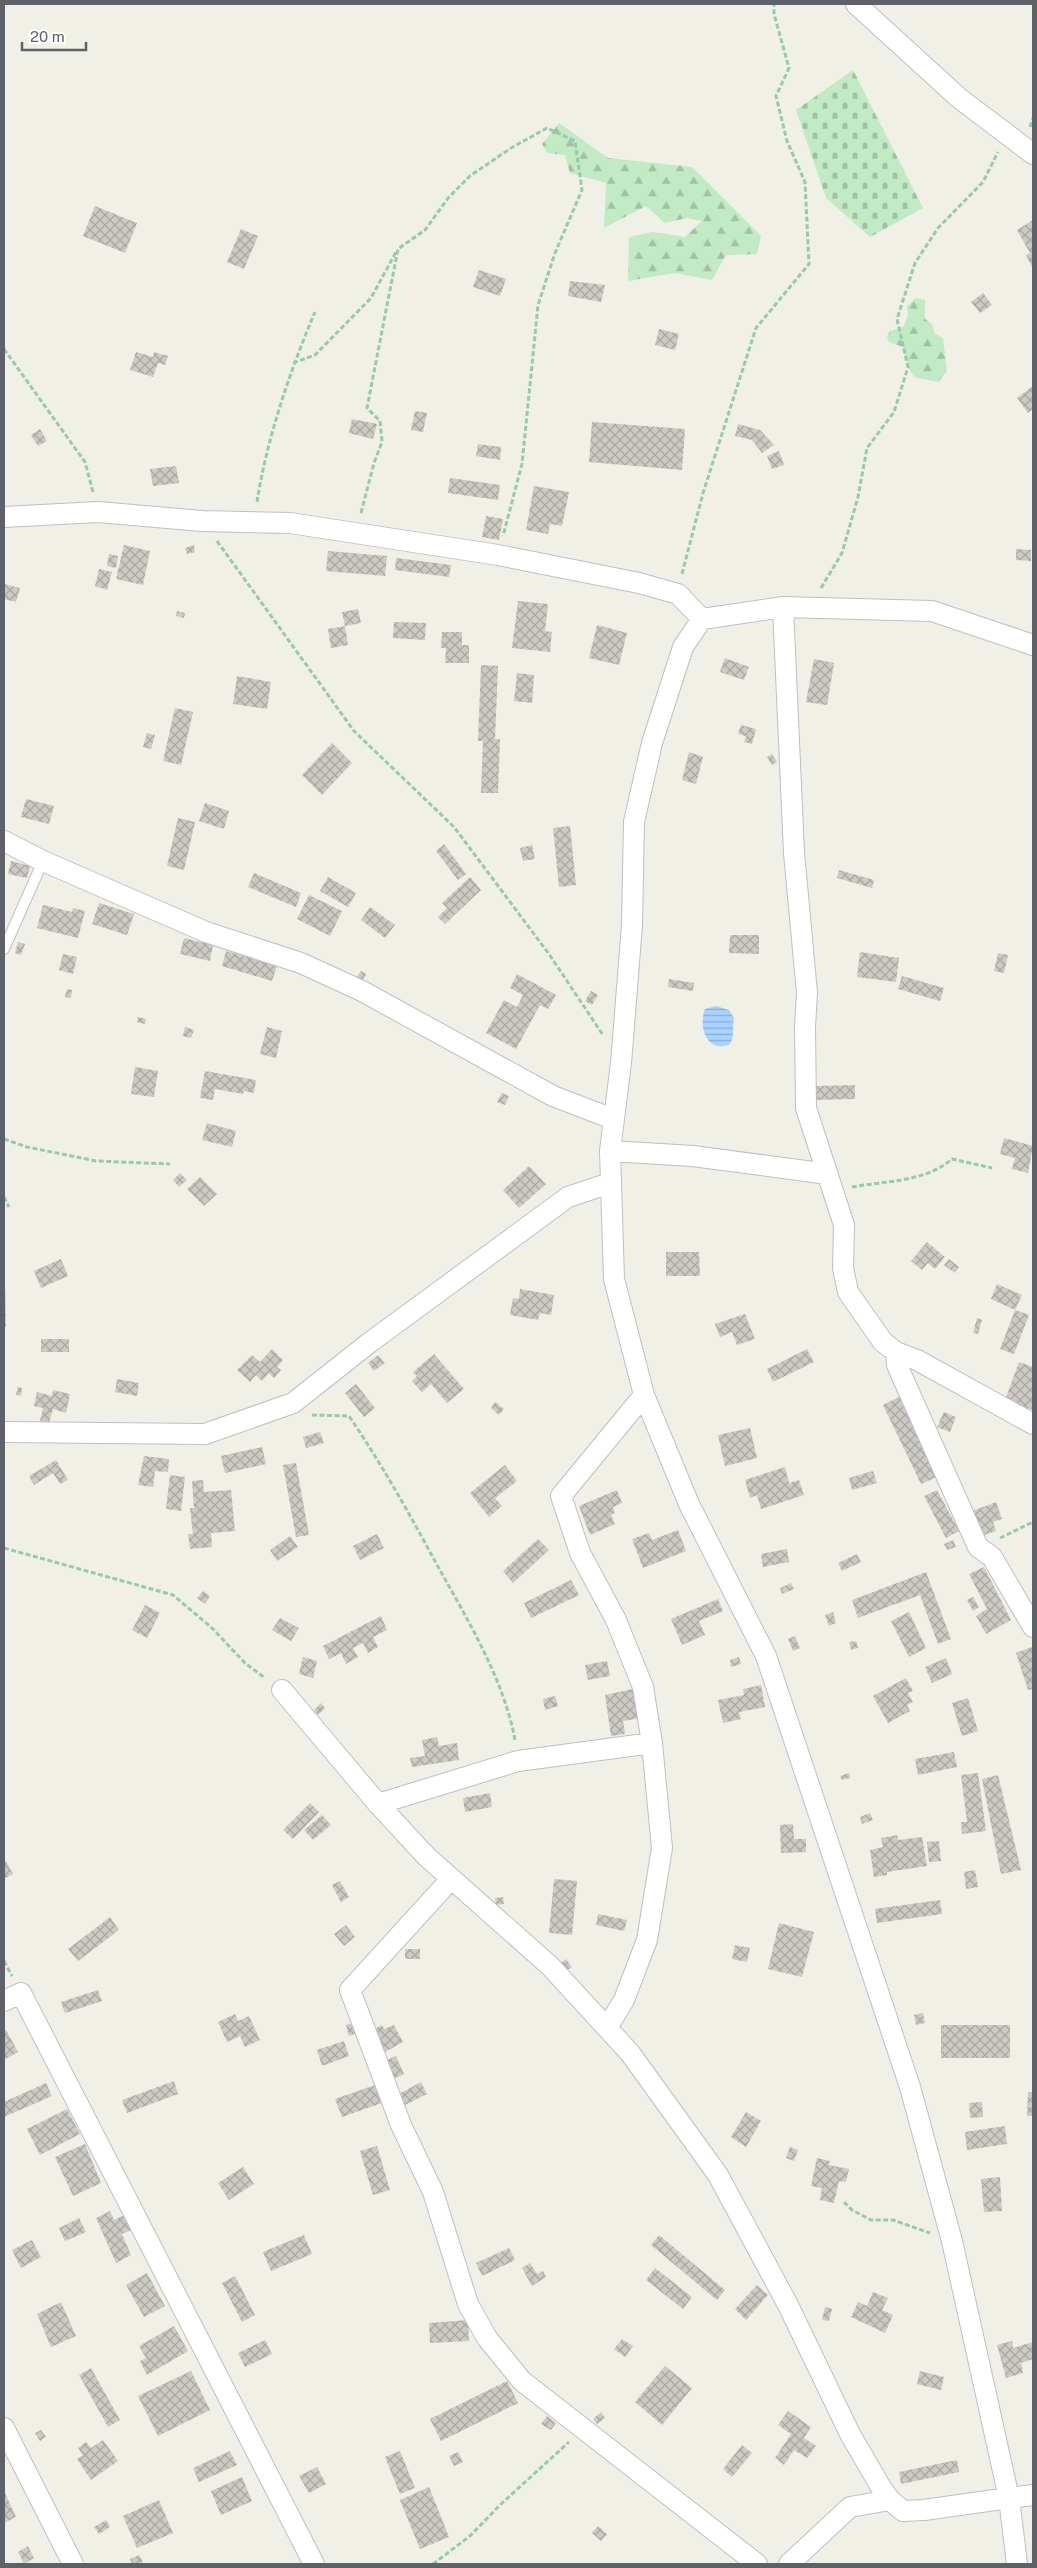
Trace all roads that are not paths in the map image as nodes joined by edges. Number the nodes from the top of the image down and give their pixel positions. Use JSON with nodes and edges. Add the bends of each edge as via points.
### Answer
{"nodes":[{"id":1,"x":856,"y":4,"type":"edge"},
{"id":2,"x":1033,"y":154,"type":"edge"},
{"id":3,"x":4,"y":518,"type":"edge"},
{"id":4,"x":783,"y":607,"type":"junction"},
{"id":5,"x":702,"y":619,"type":"junction"},
{"id":6,"x":1033,"y":644,"type":"edge"},
{"id":7,"x":4,"y":842,"type":"edge"},
{"id":8,"x":43,"y":862,"type":"junction"},
{"id":9,"x":4,"y":950,"type":"edge"},
{"id":10,"x":613,"y":1119,"type":"junction"},
{"id":11,"x":610,"y":1151,"type":"junction"},
{"id":12,"x":831,"y":1182,"type":"junction"},
{"id":13,"x":610,"y":1183,"type":"junction"},
{"id":14,"x":896,"y":1352,"type":"junction"},
{"id":15,"x":644,"y":1395,"type":"junction"},
{"id":16,"x":1033,"y":1424,"type":"edge"},
{"id":17,"x":4,"y":1432,"type":"edge"},
{"id":18,"x":1033,"y":1628,"type":"edge"},
{"id":19,"x":282,"y":1690,"type":"road end"},
{"id":20,"x":652,"y":1743,"type":"junction"},
{"id":21,"x":378,"y":1804,"type":"junction"},
{"id":22,"x":452,"y":1879,"type":"junction"},
{"id":23,"x":4,"y":2001,"type":"edge"},
{"id":24,"x":607,"y":2028,"type":"junction"},
{"id":25,"x":4,"y":2428,"type":"edge"},
{"id":26,"x":1033,"y":2495,"type":"edge"},
{"id":27,"x":1009,"y":2498,"type":"junction"},
{"id":28,"x":890,"y":2500,"type":"junction"},
{"id":29,"x":73,"y":2564,"type":"edge"},
{"id":30,"x":314,"y":2564,"type":"edge"},
{"id":31,"x":757,"y":2564,"type":"edge"},
{"id":32,"x":788,"y":2564,"type":"edge"},
{"id":33,"x":1017,"y":2564,"type":"edge"}],
"edges":[{"from":1,"to":2,"type":"street","via":[[959,98]]},
{"from":3,"to":5,"type":"street","via":[[98,512],[202,521],[290,523],[498,556],[639,583],[678,594]]},
{"from":4,"to":5,"type":"street"},
{"from":4,"to":6,"type":"street","via":[[932,612]]},
{"from":4,"to":12,"type":"street","via":[[794,853],[807,993],[806,1108]]},
{"from":5,"to":10,"type":"street","via":[[682,647],[652,743],[634,822],[632,925],[621,1063]]},
{"from":7,"to":8,"type":"street"},
{"from":8,"to":9,"type":"lane"},
{"from":8,"to":10,"type":"street","via":[[206,932],[301,963],[362,991],[553,1096]]},
{"from":10,"to":11,"type":"street"},
{"from":11,"to":12,"type":"street","via":[[693,1156]]},
{"from":11,"to":13,"type":"street"},
{"from":12,"to":14,"type":"street","via":[[844,1225],[843,1268],[848,1292],[883,1342]]},
{"from":13,"to":15,"type":"street","via":[[614,1279]]},
{"from":13,"to":17,"type":"street","via":[[568,1198],[368,1343],[293,1403],[205,1434]]},
{"from":14,"to":16,"type":"street","via":[[917,1360]]},
{"from":14,"to":18,"type":"street","via":[[897,1365],[978,1547],[992,1557]]},
{"from":15,"to":20,"type":"street","via":[[561,1496],[580,1553],[616,1620],[643,1687]]},
{"from":15,"to":27,"type":"street","via":[[689,1504],[766,1656],[910,2087],[952,2241]]},
{"from":19,"to":21,"type":"street"},
{"from":20,"to":21,"type":"street","via":[[518,1761]]},
{"from":20,"to":24,"type":"street","via":[[662,1848],[647,1940],[624,2000]]},
{"from":21,"to":22,"type":"street"},
{"from":22,"to":24,"type":"street","via":[[550,1966]]},
{"from":22,"to":31,"type":"street","via":[[350,1990],[401,2125],[433,2192],[468,2304],[488,2338],[522,2381]]},
{"from":23,"to":30,"type":"street","via":[[21,1992]]},
{"from":24,"to":28,"type":"street","via":[[630,2053],[718,2176],[788,2306],[850,2434]]},
{"from":25,"to":29,"type":"street"},
{"from":26,"to":27,"type":"street"},
{"from":27,"to":28,"type":"street","via":[[903,2511]]},
{"from":27,"to":33,"type":"street"},
{"from":28,"to":32,"type":"street","via":[[850,2507]]}]}
